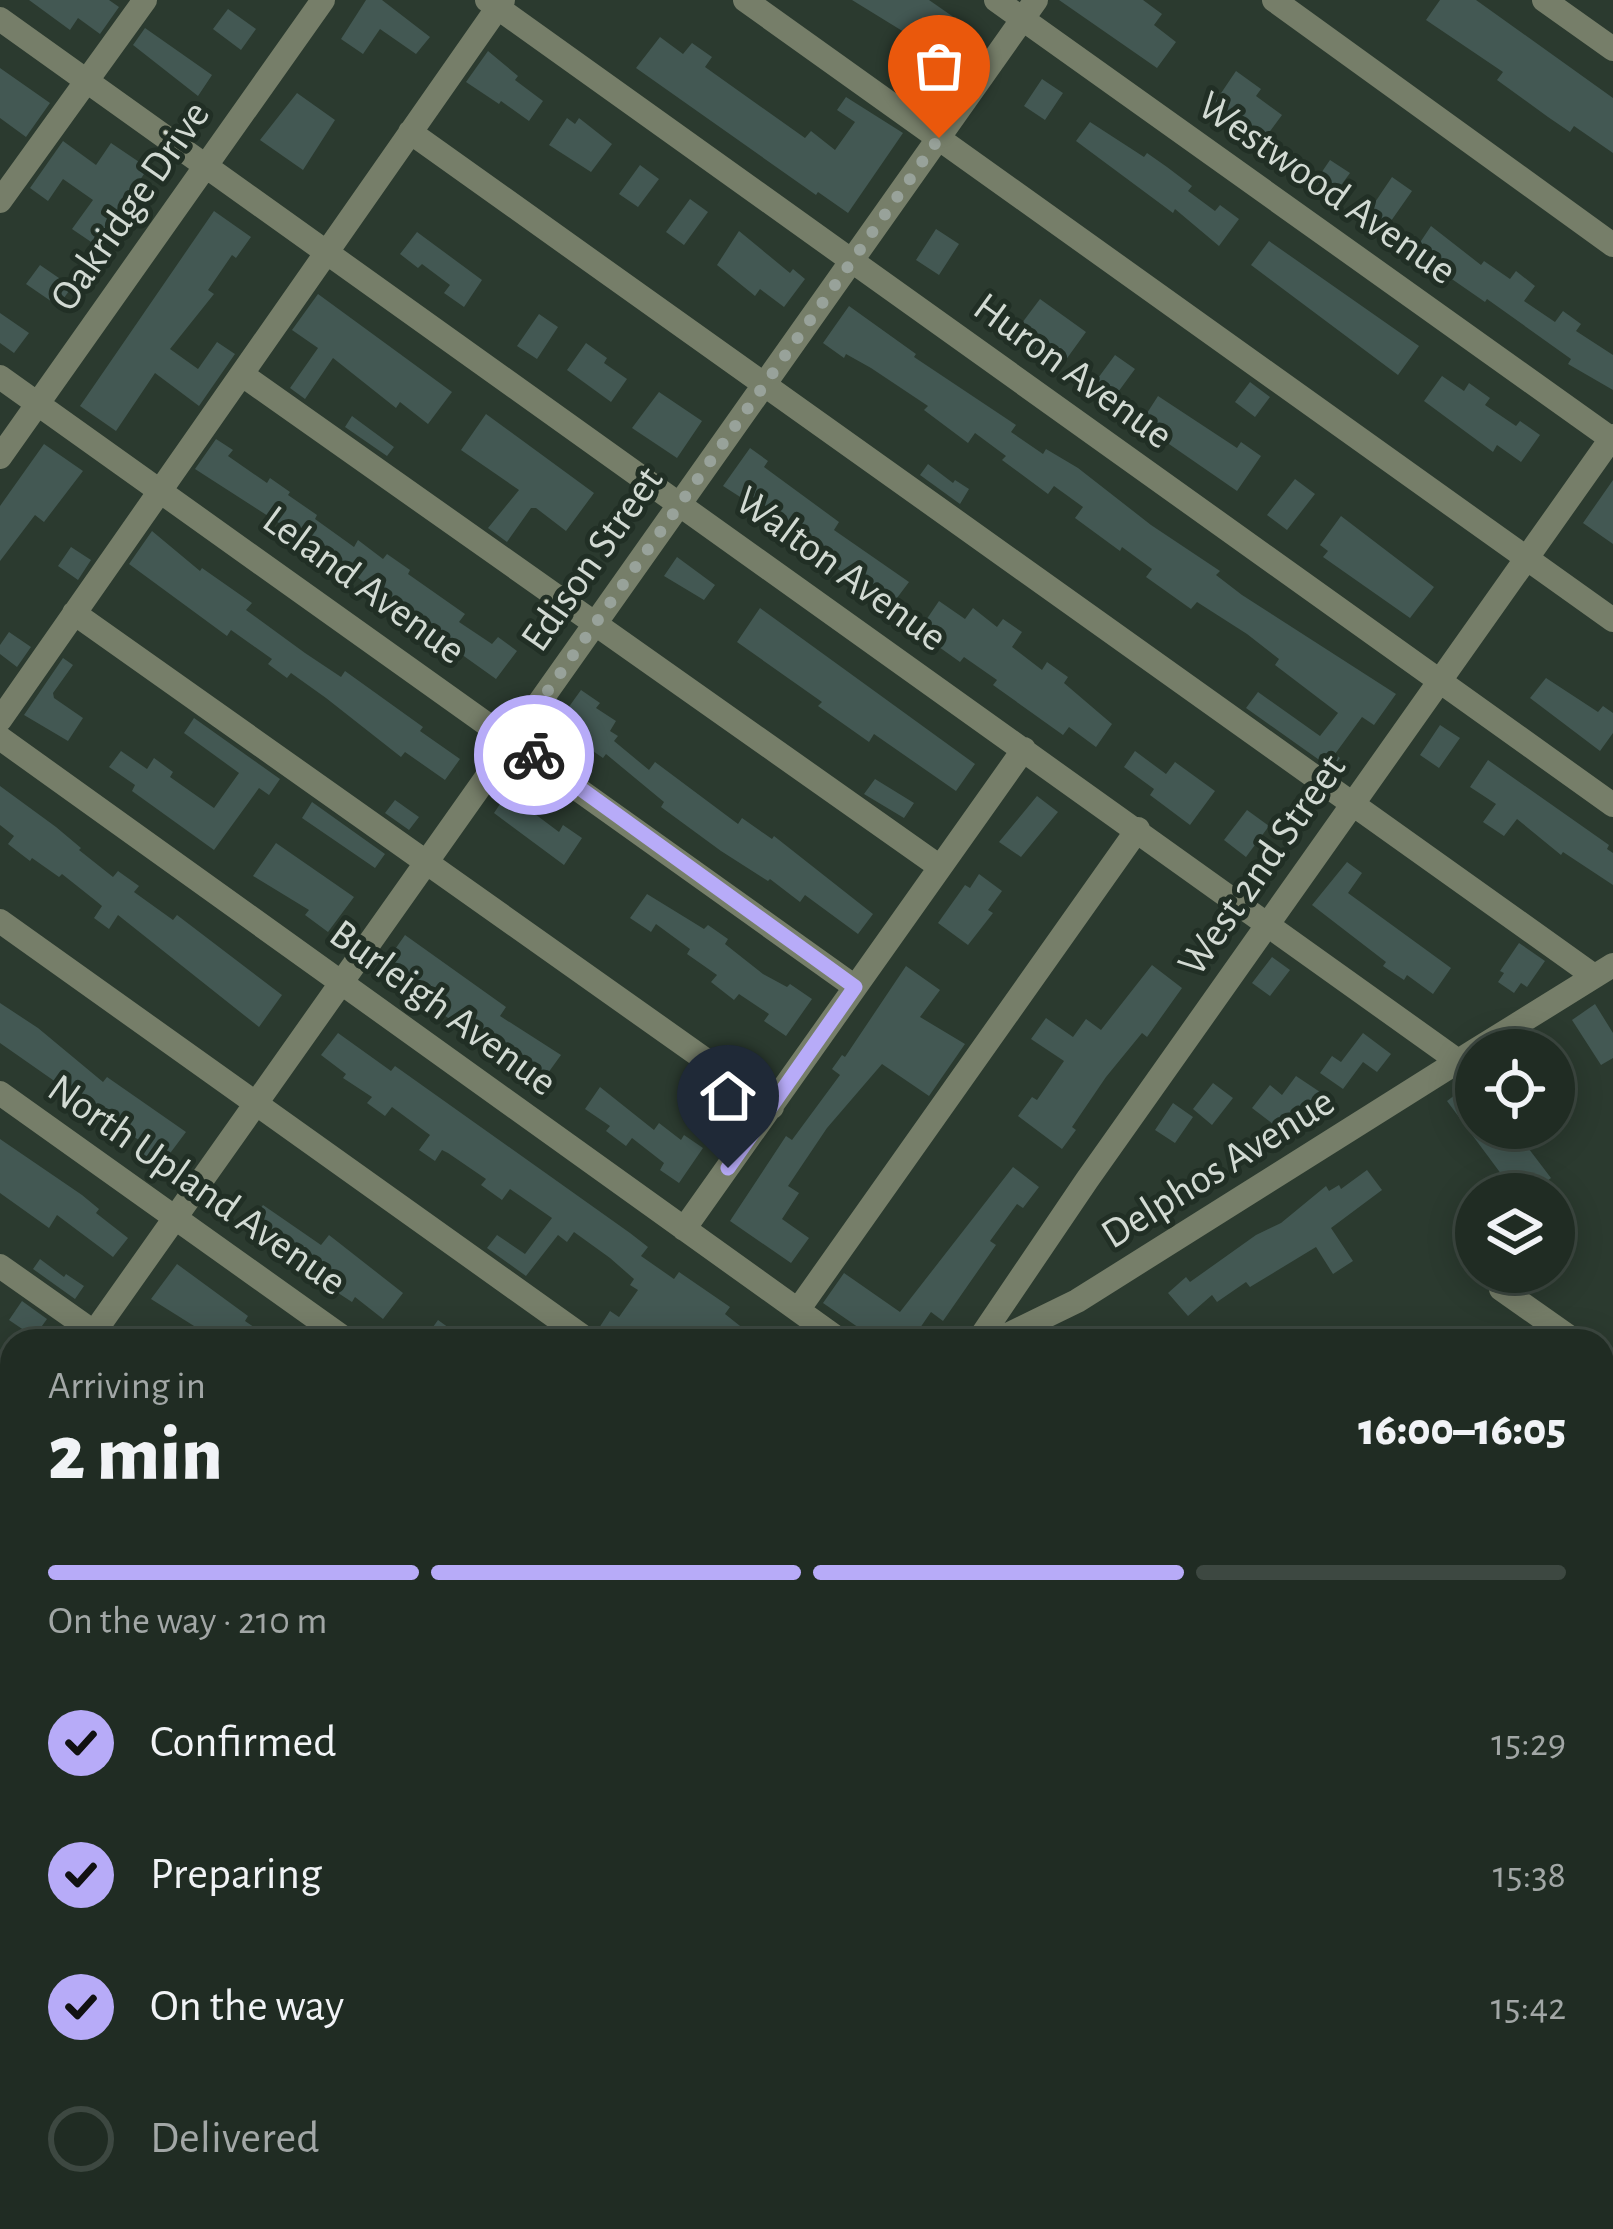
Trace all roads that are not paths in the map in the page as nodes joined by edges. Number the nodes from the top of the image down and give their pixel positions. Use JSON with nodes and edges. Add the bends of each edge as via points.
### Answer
{"nodes":[{"id":1,"x":146,"y":0,"type":"edge"},
{"id":2,"x":323,"y":0,"type":"edge"},
{"id":3,"x":746,"y":0,"type":"edge"},
{"id":4,"x":996,"y":0,"type":"edge"},
{"id":5,"x":1274,"y":0,"type":"edge"},
{"id":6,"x":1544,"y":0,"type":"edge"},
{"id":7,"x":496,"y":2,"type":"edge"},
{"id":8,"x":1030,"y":10,"type":"edge"},
{"id":9,"x":0,"y":19,"type":"edge"},
{"id":10,"x":1613,"y":49,"type":"edge"},
{"id":11,"x":87,"y":81,"type":"junction"},
{"id":12,"x":410,"y":132,"type":"junction"},
{"id":13,"x":939,"y":138,"type":"junction"},
{"id":14,"x":206,"y":165,"type":"junction"},
{"id":15,"x":0,"y":201,"type":"edge"},
{"id":16,"x":1613,"y":245,"type":"edge"},
{"id":17,"x":326,"y":250,"type":"junction"},
{"id":18,"x":852,"y":260,"type":"junction"},
{"id":19,"x":0,"y":376,"type":"edge"},
{"id":20,"x":244,"y":376,"type":"junction"},
{"id":21,"x":763,"y":387,"type":"junction"},
{"id":22,"x":39,"y":402,"type":"junction"},
{"id":23,"x":1612,"y":438,"type":"edge"},
{"id":24,"x":0,"y":457,"type":"edge"},
{"id":25,"x":160,"y":488,"type":"junction"},
{"id":26,"x":680,"y":502,"type":"junction"},
{"id":27,"x":1526,"y":558,"type":"junction"},
{"id":28,"x":74,"y":614,"type":"junction"},
{"id":29,"x":1613,"y":620,"type":"edge"},
{"id":30,"x":594,"y":622,"type":"junction"},
{"id":31,"x":1440,"y":682,"type":"junction"},
{"id":32,"x":0,"y":720,"type":"edge"},
{"id":33,"x":0,"y":738,"type":"edge"},
{"id":34,"x":513,"y":740,"type":"junction"},
{"id":35,"x":1024,"y":749,"type":"junction"},
{"id":36,"x":1354,"y":803,"type":"junction"},
{"id":37,"x":1613,"y":806,"type":"edge"},
{"id":38,"x":1138,"y":830,"type":"junction"},
{"id":39,"x":424,"y":864,"type":"junction"},
{"id":40,"x":940,"y":867,"type":"junction"},
{"id":41,"x":0,"y":921,"type":"edge"},
{"id":42,"x":1269,"y":923,"type":"junction"},
{"id":43,"x":1604,"y":970,"type":"edge"},
{"id":44,"x":340,"y":982,"type":"junction"},
{"id":45,"x":855,"y":987,"type":"junction"},
{"id":46,"x":1510,"y":1029,"type":"edge"},
{"id":47,"x":1455,"y":1044,"type":"edge"},
{"id":48,"x":1455,"y":1063,"type":"edge"},
{"id":49,"x":0,"y":1094,"type":"edge"},
{"id":50,"x":254,"y":1104,"type":"junction"},
{"id":51,"x":772,"y":1106,"type":"junction"},
{"id":52,"x":174,"y":1218,"type":"junction"},
{"id":53,"x":684,"y":1228,"type":"junction"},
{"id":54,"x":0,"y":1266,"type":"edge"},
{"id":55,"x":1507,"y":1293,"type":"edge"},
{"id":56,"x":798,"y":1310,"type":"junction"},
{"id":57,"x":84,"y":1329,"type":"edge"},
{"id":58,"x":102,"y":1329,"type":"edge"},
{"id":59,"x":331,"y":1329,"type":"edge"},
{"id":60,"x":572,"y":1329,"type":"edge"},
{"id":61,"x":824,"y":1329,"type":"edge"},
{"id":62,"x":986,"y":1329,"type":"edge"},
{"id":63,"x":1020,"y":1329,"type":"edge"},
{"id":64,"x":1558,"y":1329,"type":"edge"}],
"edges":[{"from":1,"to":11,"type":"street"},
{"from":2,"to":14,"type":"street","name":"Oakridge Drive"},
{"from":3,"to":13,"type":"street"},
{"from":4,"to":8,"type":"street","name":"Westwood Avenue"},
{"from":5,"to":16,"type":"street"},
{"from":6,"to":10,"type":"street"},
{"from":7,"to":12,"type":"street"},
{"from":7,"to":18,"type":"street","name":"Huron Avenue"},
{"from":8,"to":13,"type":"street","name":"Edison Street"},
{"from":8,"to":23,"type":"street","name":"Westwood Avenue"},
{"from":9,"to":11,"type":"street","name":"Walton Avenue"},
{"from":11,"to":14,"type":"street","name":"Walton Avenue"},
{"from":11,"to":15,"type":"street"},
{"from":12,"to":17,"type":"street"},
{"from":12,"to":21,"type":"street"},
{"from":13,"to":18,"type":"street","name":"Edison Street"},
{"from":13,"to":27,"type":"street"},
{"from":14,"to":17,"type":"street","name":"Walton Avenue"},
{"from":14,"to":22,"type":"street","name":"Oakridge Drive"},
{"from":17,"to":20,"type":"street"},
{"from":17,"to":26,"type":"street","name":"Walton Avenue"},
{"from":18,"to":21,"type":"street","name":"Edison Street"},
{"from":18,"to":31,"type":"street","name":"Huron Avenue"},
{"from":19,"to":22,"type":"street","name":"Leland Avenue"},
{"from":20,"to":25,"type":"street"},
{"from":20,"to":30,"type":"street"},
{"from":21,"to":26,"type":"street","name":"Edison Street"},
{"from":21,"to":36,"type":"street"},
{"from":22,"to":24,"type":"street","name":"Oakridge Drive"},
{"from":22,"to":25,"type":"street","name":"Leland Avenue"},
{"from":23,"to":27,"type":"street","name":"West 2nd Street"},
{"from":25,"to":28,"type":"street"},
{"from":25,"to":34,"type":"street","name":"Leland Avenue"},
{"from":26,"to":30,"type":"street","name":"Edison Street"},
{"from":26,"to":35,"type":"street","name":"Walton Avenue"},
{"from":27,"to":29,"type":"street"},
{"from":27,"to":31,"type":"street","name":"West 2nd Street"},
{"from":28,"to":32,"type":"street"},
{"from":28,"to":39,"type":"street"},
{"from":30,"to":34,"type":"street","name":"Edison Street"},
{"from":30,"to":40,"type":"street"},
{"from":31,"to":36,"type":"street","name":"West 2nd Street"},
{"from":31,"to":37,"type":"street","name":"Huron Avenue"},
{"from":33,"to":44,"type":"street","name":"Burleigh Avenue"},
{"from":34,"to":39,"type":"street","name":"Edison Street"},
{"from":34,"to":45,"type":"street","name":"Leland Avenue"},
{"from":35,"to":38,"type":"street","name":"Walton Avenue"},
{"from":35,"to":40,"type":"street"},
{"from":36,"to":42,"type":"street","name":"West 2nd Street"},
{"from":36,"to":43,"type":"street"},
{"from":38,"to":42,"type":"street","name":"Walton Avenue"},
{"from":38,"to":56,"type":"street"},
{"from":39,"to":44,"type":"street","name":"Edison Street"},
{"from":39,"to":51,"type":"street"},
{"from":40,"to":45,"type":"street"},
{"from":41,"to":50,"type":"street"},
{"from":42,"to":47,"type":"street","name":"Walton Avenue"},
{"from":42,"to":62,"type":"street","name":"West 2nd Street"},
{"from":43,"to":46,"type":"street","name":"Delphos Avenue"},
{"from":44,"to":50,"type":"street","name":"Edison Street"},
{"from":44,"to":53,"type":"street","name":"Burleigh Avenue"},
{"from":45,"to":51,"type":"street"},
{"from":48,"to":63,"type":"street","name":"Delphos Avenue"},
{"from":49,"to":52,"type":"street","name":"North Upland Avenue"},
{"from":50,"to":52,"type":"street","name":"Edison Street"},
{"from":50,"to":60,"type":"street"},
{"from":51,"to":53,"type":"street"},
{"from":52,"to":58,"type":"street","name":"Edison Street"},
{"from":52,"to":59,"type":"street","name":"North Upland Avenue"},
{"from":53,"to":56,"type":"street","name":"Burleigh Avenue"},
{"from":54,"to":57,"type":"street"},
{"from":55,"to":64,"type":"street"},
{"from":56,"to":61,"type":"street","name":"Burleigh Avenue"}]}
